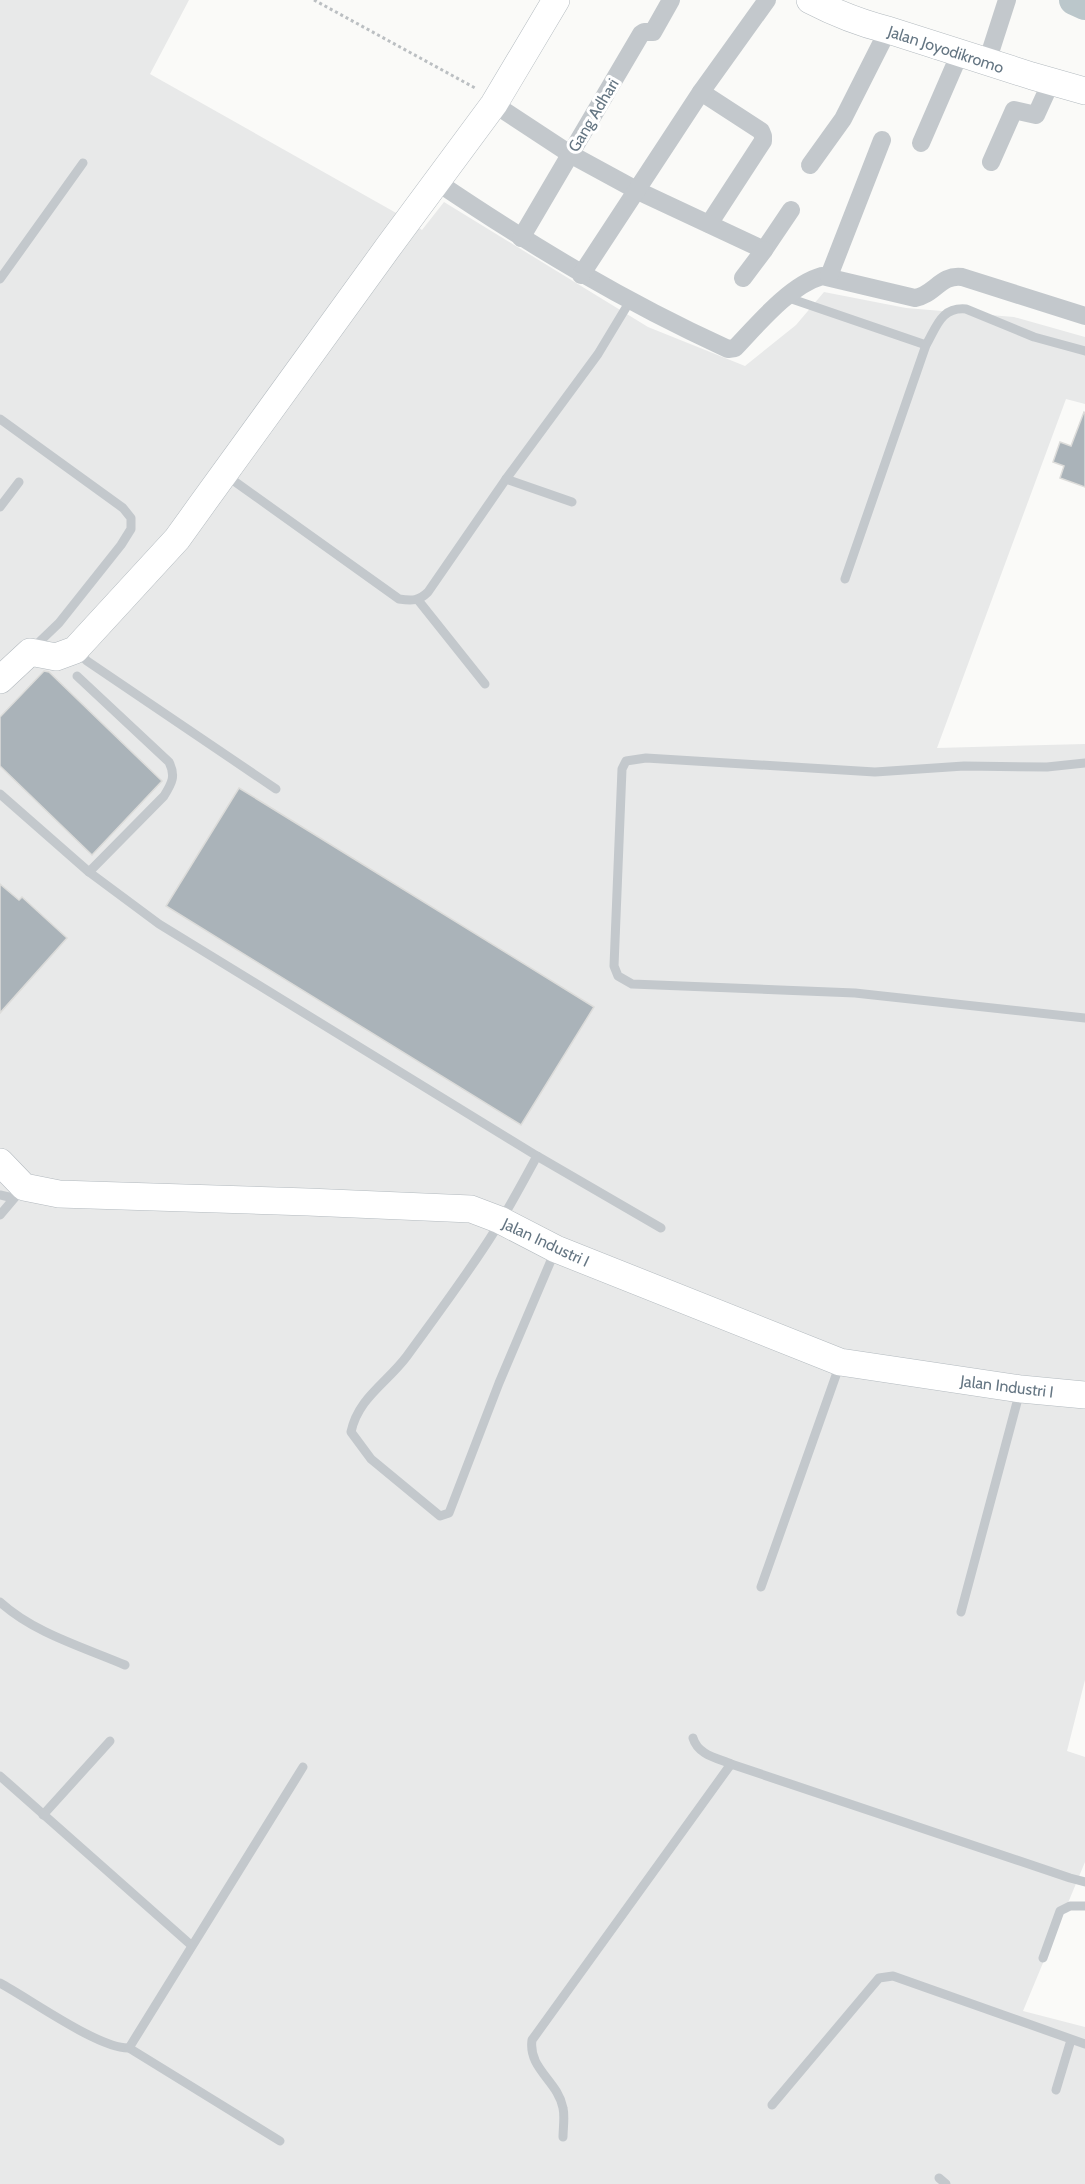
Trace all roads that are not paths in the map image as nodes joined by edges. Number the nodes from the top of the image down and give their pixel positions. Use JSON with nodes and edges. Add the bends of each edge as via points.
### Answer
{"nodes":[{"id":1,"x":556,"y":0,"type":"edge"},
{"id":2,"x":671,"y":0,"type":"edge"},
{"id":3,"x":766,"y":0,"type":"edge"},
{"id":4,"x":810,"y":0,"type":"edge"},
{"id":5,"x":1007,"y":0,"type":"edge"},
{"id":6,"x":888,"y":30,"type":"junction"},
{"id":7,"x":960,"y":53,"type":"junction"},
{"id":8,"x":987,"y":62,"type":"junction"},
{"id":9,"x":1051,"y":82,"type":"junction"},
{"id":10,"x":1085,"y":91,"type":"edge"},
{"id":11,"x":701,"y":92,"type":"junction"},
{"id":12,"x":489,"y":99,"type":"junction"},
{"id":13,"x":882,"y":140,"type":"dead end"},
{"id":14,"x":921,"y":143,"type":"dead end"},
{"id":15,"x":570,"y":153,"type":"junction"},
{"id":16,"x":991,"y":162,"type":"dead end"},
{"id":17,"x":83,"y":163,"type":"dead end"},
{"id":18,"x":810,"y":165,"type":"dead end"},
{"id":19,"x":437,"y":182,"type":"junction"},
{"id":20,"x":638,"y":191,"type":"junction"},
{"id":21,"x":791,"y":210,"type":"dead end"},
{"id":22,"x":709,"y":224,"type":"junction"},
{"id":23,"x":521,"y":238,"type":"junction"},
{"id":24,"x":764,"y":250,"type":"junction"},
{"id":25,"x":581,"y":275,"type":"junction"},
{"id":26,"x":829,"y":276,"type":"junction"},
{"id":27,"x":744,"y":278,"type":"dead end"},
{"id":28,"x":0,"y":279,"type":"edge"},
{"id":29,"x":786,"y":297,"type":"junction"},
{"id":30,"x":630,"y":301,"type":"junction"},
{"id":31,"x":1083,"y":310,"type":"edge"},
{"id":32,"x":926,"y":345,"type":"junction"},
{"id":33,"x":1085,"y":351,"type":"edge"},
{"id":34,"x":0,"y":419,"type":"edge"},
{"id":35,"x":223,"y":474,"type":"junction"},
{"id":36,"x":506,"y":479,"type":"junction"},
{"id":37,"x":19,"y":483,"type":"dead end"},
{"id":38,"x":572,"y":502,"type":"dead end"},
{"id":39,"x":0,"y":507,"type":"edge"},
{"id":40,"x":845,"y":579,"type":"dead end"},
{"id":41,"x":418,"y":600,"type":"junction"},
{"id":42,"x":75,"y":650,"type":"junction"},
{"id":43,"x":30,"y":652,"type":"junction"},
{"id":44,"x":77,"y":676,"type":"dead end"},
{"id":45,"x":0,"y":680,"type":"edge"},
{"id":46,"x":484,"y":684,"type":"dead end"},
{"id":47,"x":1085,"y":763,"type":"edge"},
{"id":48,"x":276,"y":789,"type":"dead end"},
{"id":49,"x":0,"y":794,"type":"edge"},
{"id":50,"x":89,"y":872,"type":"junction"},
{"id":51,"x":1085,"y":1018,"type":"edge"},
{"id":52,"x":537,"y":1156,"type":"junction"},
{"id":53,"x":0,"y":1162,"type":"edge"},
{"id":54,"x":12,"y":1193,"type":"edge"},
{"id":55,"x":0,"y":1215,"type":"edge"},
{"id":56,"x":500,"y":1220,"type":"junction"},
{"id":57,"x":661,"y":1228,"type":"dead end"},
{"id":58,"x":556,"y":1249,"type":"junction"},
{"id":59,"x":840,"y":1362,"type":"junction"},
{"id":60,"x":1021,"y":1389,"type":"junction"},
{"id":61,"x":1085,"y":1395,"type":"edge"},
{"id":62,"x":761,"y":1587,"type":"dead end"},
{"id":63,"x":0,"y":1602,"type":"edge"},
{"id":64,"x":961,"y":1612,"type":"dead end"},
{"id":65,"x":125,"y":1665,"type":"dead end"},
{"id":66,"x":693,"y":1738,"type":"dead end"},
{"id":67,"x":110,"y":1741,"type":"dead end"},
{"id":68,"x":731,"y":1764,"type":"junction"},
{"id":69,"x":303,"y":1767,"type":"dead end"},
{"id":70,"x":0,"y":1776,"type":"edge"},
{"id":71,"x":43,"y":1815,"type":"junction"},
{"id":72,"x":1085,"y":1882,"type":"edge"},
{"id":73,"x":1085,"y":1906,"type":"edge"},
{"id":74,"x":192,"y":1945,"type":"junction"},
{"id":75,"x":1042,"y":1958,"type":"dead end"},
{"id":76,"x":0,"y":1983,"type":"edge"},
{"id":77,"x":1071,"y":2040,"type":"junction"},
{"id":78,"x":1085,"y":2044,"type":"edge"},
{"id":79,"x":129,"y":2048,"type":"junction"},
{"id":80,"x":1056,"y":2091,"type":"dead end"},
{"id":81,"x":772,"y":2105,"type":"dead end"},
{"id":82,"x":562,"y":2138,"type":"dead end"},
{"id":83,"x":280,"y":2141,"type":"dead end"}],
"edges":[{"from":1,"to":12,"type":"street"},
{"from":2,"to":15,"type":"street","name":"Gang Adhari","via":[[653,32],[641,34]]},
{"from":3,"to":11,"type":"street"},
{"from":4,"to":6,"type":"street","name":"Jalan Joyodikromo","via":[[836,14]]},
{"from":5,"to":8,"type":"street"},
{"from":6,"to":7,"type":"street","name":"Jalan Joyodikromo"},
{"from":6,"to":18,"type":"street","via":[[843,119]]},
{"from":7,"to":8,"type":"street","name":"Jalan Joyodikromo"},
{"from":7,"to":14,"type":"street"},
{"from":8,"to":9,"type":"street","name":"Jalan Joyodikromo"},
{"from":9,"to":10,"type":"street","name":"Jalan Joyodikromo"},
{"from":9,"to":16,"type":"street","via":[[1036,115],[1014,110]]},
{"from":11,"to":20,"type":"street"},
{"from":11,"to":22,"type":"street","via":[[763,136]]},
{"from":12,"to":15,"type":"street"},
{"from":12,"to":19,"type":"street"},
{"from":13,"to":26,"type":"street"},
{"from":15,"to":20,"type":"street"},
{"from":15,"to":23,"type":"street","name":"Gang Adhari"},
{"from":17,"to":28,"type":"lane"},
{"from":19,"to":23,"type":"street"},
{"from":19,"to":35,"type":"street"},
{"from":20,"to":22,"type":"street"},
{"from":20,"to":25,"type":"street"},
{"from":21,"to":24,"type":"street"},
{"from":22,"to":24,"type":"street"},
{"from":23,"to":25,"type":"street"},
{"from":24,"to":27,"type":"street"},
{"from":25,"to":30,"type":"street"},
{"from":26,"to":29,"type":"street","via":[[815,278]]},
{"from":26,"to":31,"type":"street","via":[[915,298],[949,277],[962,277]]},
{"from":29,"to":30,"type":"street","via":[[732,349]]},
{"from":29,"to":32,"type":"lane"},
{"from":30,"to":36,"type":"lane","via":[[598,354]]},
{"from":32,"to":33,"type":"lane","via":[[944,313],[954,308]]},
{"from":32,"to":40,"type":"lane"},
{"from":34,"to":43,"type":"lane","via":[[123,508],[131,518],[131,529],[121,545],[59,623]]},
{"from":35,"to":41,"type":"lane","via":[[399,599]]},
{"from":35,"to":42,"type":"street","via":[[177,538]]},
{"from":36,"to":38,"type":"lane"},
{"from":36,"to":41,"type":"lane","via":[[428,592]]},
{"from":37,"to":39,"type":"lane"},
{"from":41,"to":46,"type":"lane"},
{"from":42,"to":43,"type":"street","via":[[56,657]]},
{"from":42,"to":48,"type":"lane"},
{"from":43,"to":45,"type":"street"},
{"from":44,"to":50,"type":"lane","via":[[170,762],[173,770],[173,781],[164,796]]},
{"from":47,"to":51,"type":"lane","via":[[875,772],[646,758],[626,761],[622,769],[614,966],[618,976],[632,984],[855,993]]},
{"from":49,"to":50,"type":"lane"},
{"from":50,"to":52,"type":"lane","via":[[159,924]]},
{"from":52,"to":56,"type":"lane"},
{"from":52,"to":57,"type":"lane"},
{"from":53,"to":54,"type":"street"},
{"from":54,"to":55,"type":"lane"},
{"from":54,"to":56,"type":"street","name":"Jalan Industri I","via":[[471,1209]]},
{"from":56,"to":58,"type":"street","name":"Jalan Industri I"},
{"from":56,"to":58,"type":"lane","via":[[405,1359],[364,1401],[351,1432],[370,1459],[440,1516],[449,1513]]},
{"from":58,"to":59,"type":"street","name":"Jalan Industri I"},
{"from":59,"to":60,"type":"street","name":"Jalan Industri I"},
{"from":59,"to":62,"type":"lane"},
{"from":60,"to":61,"type":"street","name":"Jalan Industri I"},
{"from":60,"to":64,"type":"lane"},
{"from":63,"to":65,"type":"lane","via":[[42,1630]]},
{"from":66,"to":68,"type":"lane","via":[[703,1753]]},
{"from":67,"to":71,"type":"lane"},
{"from":68,"to":72,"type":"lane"},
{"from":68,"to":82,"type":"lane","via":[[532,2040],[533,2060],[547,2076],[563,2108]]},
{"from":69,"to":74,"type":"lane"},
{"from":70,"to":71,"type":"lane"},
{"from":71,"to":74,"type":"lane"},
{"from":73,"to":75,"type":"lane","via":[[1060,1911]]},
{"from":74,"to":79,"type":"lane"},
{"from":76,"to":79,"type":"lane","via":[[82,2031],[119,2048]]},
{"from":77,"to":78,"type":"lane"},
{"from":77,"to":80,"type":"lane"},
{"from":77,"to":81,"type":"lane","via":[[887,1976],[879,1978]]},
{"from":79,"to":83,"type":"lane"}]}
